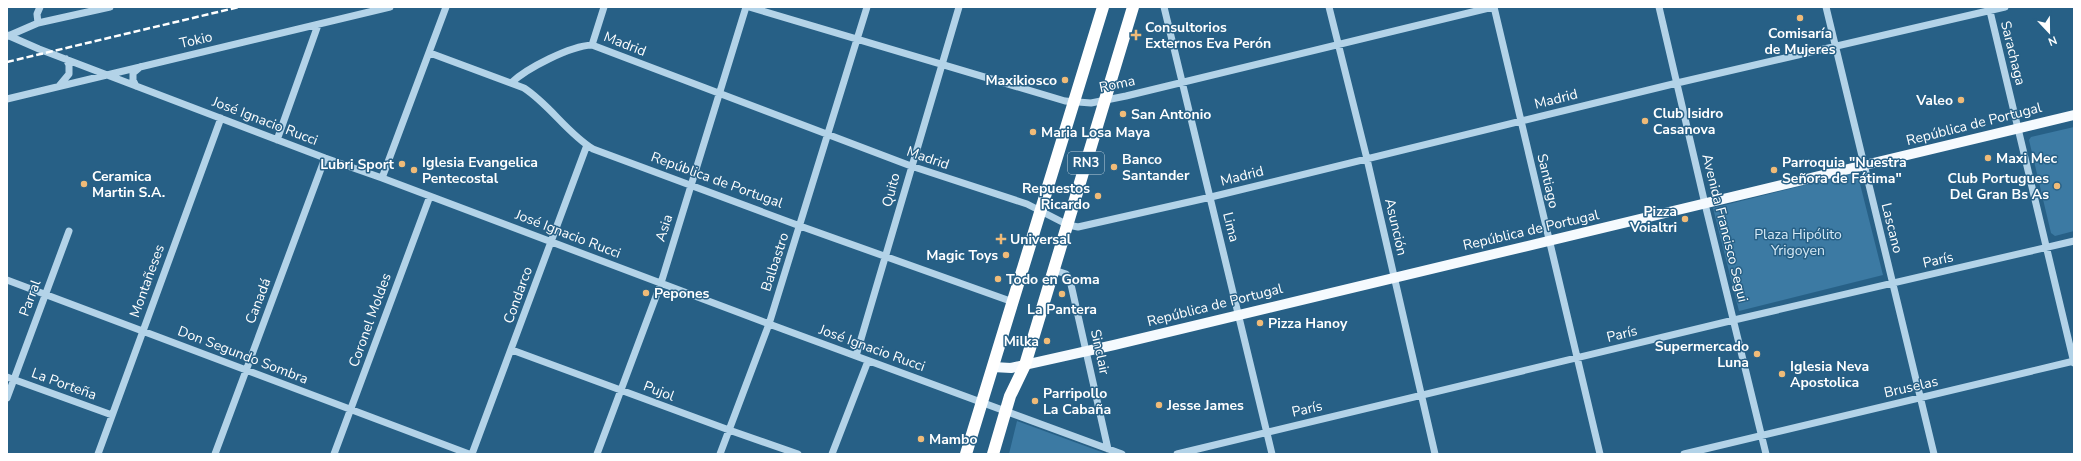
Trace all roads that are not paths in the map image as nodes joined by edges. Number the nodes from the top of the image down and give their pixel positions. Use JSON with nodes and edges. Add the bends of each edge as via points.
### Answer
{"nodes":[{"id":1,"x":40,"y":7,"type":"edge"},
{"id":2,"x":110,"y":7,"type":"edge"},
{"id":3,"x":390,"y":7,"type":"edge"},
{"id":4,"x":446,"y":7,"type":"edge"},
{"id":5,"x":604,"y":7,"type":"edge"},
{"id":6,"x":748,"y":7,"type":"edge"},
{"id":7,"x":867,"y":7,"type":"edge"},
{"id":8,"x":959,"y":7,"type":"edge"},
{"id":9,"x":1104,"y":7,"type":"edge"},
{"id":10,"x":1134,"y":7,"type":"edge"},
{"id":11,"x":1164,"y":7,"type":"edge"},
{"id":12,"x":1329,"y":7,"type":"edge"},
{"id":13,"x":1493,"y":7,"type":"edge"},
{"id":14,"x":1659,"y":7,"type":"edge"},
{"id":15,"x":1826,"y":7,"type":"edge"},
{"id":16,"x":2005,"y":7,"type":"edge"},
{"id":17,"x":1989,"y":9,"type":"edge"},
{"id":18,"x":38,"y":23,"type":"junction"},
{"id":19,"x":318,"y":24,"type":"junction"},
{"id":20,"x":8,"y":35,"type":"edge"},
{"id":21,"x":857,"y":40,"type":"junction"},
{"id":22,"x":1338,"y":44,"type":"junction"},
{"id":23,"x":592,"y":45,"type":"junction"},
{"id":24,"x":1835,"y":46,"type":"junction"},
{"id":25,"x":430,"y":53,"type":"junction"},
{"id":26,"x":66,"y":59,"type":"junction"},
{"id":27,"x":942,"y":64,"type":"junction"},
{"id":28,"x":141,"y":66,"type":"junction"},
{"id":29,"x":106,"y":74,"type":"junction"},
{"id":30,"x":1182,"y":82,"type":"junction"},
{"id":31,"x":511,"y":83,"type":"junction"},
{"id":32,"x":1677,"y":83,"type":"junction"},
{"id":33,"x":59,"y":86,"type":"junction"},
{"id":34,"x":136,"y":86,"type":"junction"},
{"id":35,"x":719,"y":94,"type":"junction"},
{"id":36,"x":7,"y":99,"type":"edge"},
{"id":37,"x":1104,"y":101,"type":"junction"},
{"id":38,"x":1074,"y":102,"type":"junction"},
{"id":39,"x":2074,"y":115,"type":"edge"},
{"id":40,"x":221,"y":118,"type":"junction"},
{"id":41,"x":1520,"y":121,"type":"junction"},
{"id":42,"x":2018,"y":128,"type":"junction"},
{"id":43,"x":828,"y":135,"type":"junction"},
{"id":44,"x":277,"y":140,"type":"junction"},
{"id":45,"x":587,"y":145,"type":"junction"},
{"id":46,"x":325,"y":158,"type":"junction"},
{"id":47,"x":1367,"y":159,"type":"junction"},
{"id":48,"x":911,"y":166,"type":"junction"},
{"id":49,"x":1863,"y":166,"type":"junction"},
{"id":50,"x":382,"y":178,"type":"junction"},
{"id":51,"x":691,"y":186,"type":"junction"},
{"id":52,"x":430,"y":196,"type":"junction"},
{"id":53,"x":1211,"y":197,"type":"junction"},
{"id":54,"x":1705,"y":204,"type":"junction"},
{"id":55,"x":1042,"y":210,"type":"junction"},
{"id":56,"x":800,"y":226,"type":"junction"},
{"id":57,"x":1068,"y":226,"type":"junction"},
{"id":58,"x":69,"y":230,"type":"dead end"},
{"id":59,"x":1548,"y":240,"type":"junction"},
{"id":60,"x":2074,"y":241,"type":"edge"},
{"id":61,"x":551,"y":242,"type":"junction"},
{"id":62,"x":2047,"y":248,"type":"junction"},
{"id":63,"x":887,"y":257,"type":"junction"},
{"id":64,"x":1054,"y":270,"type":"junction"},
{"id":65,"x":1394,"y":276,"type":"junction"},
{"id":66,"x":7,"y":280,"type":"edge"},
{"id":67,"x":661,"y":283,"type":"junction"},
{"id":68,"x":1892,"y":284,"type":"junction"},
{"id":69,"x":45,"y":295,"type":"junction"},
{"id":70,"x":1013,"y":302,"type":"junction"},
{"id":71,"x":1239,"y":314,"type":"junction"},
{"id":72,"x":1734,"y":320,"type":"junction"},
{"id":73,"x":769,"y":324,"type":"junction"},
{"id":74,"x":143,"y":330,"type":"junction"},
{"id":75,"x":512,"y":350,"type":"junction"},
{"id":76,"x":1087,"y":351,"type":"junction"},
{"id":77,"x":856,"y":356,"type":"junction"},
{"id":78,"x":1576,"y":358,"type":"junction"},
{"id":79,"x":868,"y":360,"type":"junction"},
{"id":80,"x":2074,"y":362,"type":"edge"},
{"id":81,"x":1025,"y":365,"type":"junction"},
{"id":82,"x":993,"y":367,"type":"junction"},
{"id":83,"x":246,"y":369,"type":"junction"},
{"id":84,"x":10,"y":378,"type":"edge"},
{"id":85,"x":621,"y":390,"type":"junction"},
{"id":86,"x":1422,"y":395,"type":"junction"},
{"id":87,"x":7,"y":398,"type":"edge"},
{"id":88,"x":1920,"y":398,"type":"junction"},
{"id":89,"x":981,"y":401,"type":"junction"},
{"id":90,"x":350,"y":409,"type":"junction"},
{"id":91,"x":1005,"y":410,"type":"junction"},
{"id":92,"x":112,"y":415,"type":"junction"},
{"id":93,"x":729,"y":430,"type":"junction"},
{"id":94,"x":1266,"y":432,"type":"junction"},
{"id":95,"x":1762,"y":436,"type":"junction"},
{"id":96,"x":1108,"y":449,"type":"junction"},
{"id":97,"x":98,"y":454,"type":"edge"},
{"id":98,"x":215,"y":454,"type":"edge"},
{"id":99,"x":334,"y":454,"type":"edge"},
{"id":100,"x":469,"y":454,"type":"edge"},
{"id":101,"x":472,"y":454,"type":"edge"},
{"id":102,"x":597,"y":454,"type":"edge"},
{"id":103,"x":720,"y":454,"type":"edge"},
{"id":104,"x":798,"y":454,"type":"edge"},
{"id":105,"x":832,"y":454,"type":"edge"},
{"id":106,"x":966,"y":454,"type":"edge"},
{"id":107,"x":993,"y":454,"type":"edge"},
{"id":108,"x":1122,"y":454,"type":"edge"},
{"id":109,"x":1177,"y":454,"type":"edge"},
{"id":110,"x":1272,"y":454,"type":"edge"},
{"id":111,"x":1436,"y":454,"type":"edge"},
{"id":112,"x":1600,"y":454,"type":"edge"},
{"id":113,"x":1684,"y":454,"type":"edge"},
{"id":114,"x":1766,"y":454,"type":"edge"},
{"id":115,"x":1934,"y":454,"type":"edge"}],
"edges":[{"from":1,"to":18,"type":"street","via":[[37,14]]},
{"from":2,"to":18,"type":"street"},
{"from":3,"to":19,"type":"street","name":"Tokio"},
{"from":4,"to":25,"type":"street"},
{"from":5,"to":23,"type":"street"},
{"from":6,"to":21,"type":"street","name":"Roma"},
{"from":6,"to":35,"type":"street","name":"Asia"},
{"from":7,"to":21,"type":"street","name":"Balbastro"},
{"from":8,"to":27,"type":"street","name":"Quito"},
{"from":9,"to":38,"type":"highway","number":"RN3"},
{"from":10,"to":37,"type":"highway","number":"RN3"},
{"from":11,"to":30,"type":"street","name":"Lima"},
{"from":12,"to":22,"type":"street","name":"Asunción"},
{"from":13,"to":22,"type":"street","name":"Roma"},
{"from":13,"to":41,"type":"street","name":"Santiago"},
{"from":14,"to":32,"type":"street","name":"Avenida Francisco Segui"},
{"from":15,"to":24,"type":"street","name":"Lascano"},
{"from":16,"to":17,"type":"street","name":"Madrid"},
{"from":17,"to":24,"type":"street","name":"Madrid"},
{"from":17,"to":42,"type":"street","name":"Sarachaga"},
{"from":18,"to":20,"type":"street"},
{"from":19,"to":28,"type":"street","name":"Tokio"},
{"from":19,"to":44,"type":"street"},
{"from":20,"to":26,"type":"street","name":"José Ignacio Rucci"},
{"from":21,"to":27,"type":"street","name":"Roma"},
{"from":21,"to":43,"type":"street","name":"Balbastro"},
{"from":22,"to":30,"type":"street","name":"Roma"},
{"from":22,"to":47,"type":"street","name":"Asunción"},
{"from":23,"to":31,"type":"street","name":"Madrid","via":[[580,47],[529,69]]},
{"from":23,"to":35,"type":"street","name":"Madrid"},
{"from":24,"to":32,"type":"street","name":"Madrid"},
{"from":24,"to":49,"type":"street","name":"Lascano"},
{"from":25,"to":31,"type":"street","name":"República de Portugal"},
{"from":25,"to":50,"type":"street"},
{"from":26,"to":29,"type":"street","name":"José Ignacio Rucci"},
{"from":26,"to":33,"type":"street","via":[[69,74]]},
{"from":27,"to":38,"type":"street","name":"Roma"},
{"from":27,"to":48,"type":"street","name":"Quito"},
{"from":28,"to":29,"type":"street","name":"Tokio"},
{"from":28,"to":34,"type":"street","via":[[133,73]]},
{"from":29,"to":33,"type":"street","name":"Tokio"},
{"from":29,"to":34,"type":"street","name":"José Ignacio Rucci"},
{"from":30,"to":37,"type":"street","name":"Roma"},
{"from":30,"to":53,"type":"street","name":"Lima"},
{"from":31,"to":45,"type":"street","name":"República de Portugal","via":[[534,95]]},
{"from":32,"to":41,"type":"street","name":"Madrid"},
{"from":32,"to":54,"type":"street","name":"Avenida Francisco Segui"},
{"from":33,"to":36,"type":"street","name":"Tokio"},
{"from":34,"to":40,"type":"street","name":"José Ignacio Rucci"},
{"from":35,"to":43,"type":"street","name":"Madrid"},
{"from":35,"to":51,"type":"street","name":"Asia"},
{"from":37,"to":38,"type":"street","name":"Roma"},
{"from":37,"to":57,"type":"highway","number":"RN3"},
{"from":38,"to":55,"type":"highway","number":"RN3"},
{"from":39,"to":42,"type":"main road","name":"República de Portugal"},
{"from":40,"to":44,"type":"street","name":"José Ignacio Rucci"},
{"from":40,"to":74,"type":"street","name":"Montañeses"},
{"from":41,"to":47,"type":"street","name":"Madrid"},
{"from":41,"to":59,"type":"street","name":"Santiago"},
{"from":42,"to":49,"type":"main road","name":"República de Portugal"},
{"from":42,"to":62,"type":"street","name":"Sarachaga"},
{"from":43,"to":48,"type":"street","name":"Madrid"},
{"from":43,"to":56,"type":"street","name":"Balbastro"},
{"from":44,"to":46,"type":"street","name":"José Ignacio Rucci"},
{"from":45,"to":51,"type":"street","name":"República de Portugal"},
{"from":45,"to":61,"type":"street","name":"Condarco"},
{"from":46,"to":50,"type":"street","name":"José Ignacio Rucci"},
{"from":46,"to":83,"type":"street","name":"Canadá"},
{"from":47,"to":53,"type":"street","name":"Madrid"},
{"from":47,"to":65,"type":"street","name":"Asunción"},
{"from":48,"to":55,"type":"street","name":"Madrid"},
{"from":48,"to":63,"type":"street","name":"Quito"},
{"from":49,"to":54,"type":"main road","name":"República de Portugal"},
{"from":49,"to":68,"type":"street","name":"Lascano"},
{"from":50,"to":52,"type":"street","name":"José Ignacio Rucci"},
{"from":51,"to":56,"type":"street","name":"República de Portugal"},
{"from":51,"to":67,"type":"street","name":"Asia"},
{"from":52,"to":61,"type":"street","name":"José Ignacio Rucci"},
{"from":52,"to":90,"type":"street","name":"Coronel Moldes"},
{"from":53,"to":57,"type":"street","name":"Madrid"},
{"from":53,"to":71,"type":"street","name":"Lima"},
{"from":54,"to":59,"type":"main road","name":"República de Portugal"},
{"from":54,"to":72,"type":"street","name":"Avenida Francisco Segui"},
{"from":55,"to":57,"type":"street","name":"Madrid"},
{"from":55,"to":70,"type":"highway","number":"RN3"},
{"from":56,"to":63,"type":"street","name":"República de Portugal"},
{"from":56,"to":73,"type":"street","name":"Balbastro"},
{"from":57,"to":64,"type":"highway","number":"RN3"},
{"from":58,"to":69,"type":"street","name":"Parral"},
{"from":59,"to":65,"type":"main road","name":"República de Portugal"},
{"from":59,"to":78,"type":"street","name":"Santiago"},
{"from":60,"to":62,"type":"street","name":"París"},
{"from":61,"to":67,"type":"street","name":"José Ignacio Rucci"},
{"from":61,"to":75,"type":"street","name":"Condarco"},
{"from":62,"to":68,"type":"street","name":"París"},
{"from":62,"to":80,"type":"street","name":"Sarachaga"},
{"from":63,"to":70,"type":"street","name":"República de Portugal"},
{"from":63,"to":77,"type":"street","name":"Quito"},
{"from":64,"to":76,"type":"street","name":"Sinclair","via":[[1066,274],[1070,280]]},
{"from":64,"to":81,"type":"highway","number":"RN3"},
{"from":65,"to":71,"type":"main road","name":"República de Portugal"},
{"from":65,"to":86,"type":"street","name":"Asunción"},
{"from":66,"to":69,"type":"street","name":"Don Segundo Sombra"},
{"from":67,"to":73,"type":"street","name":"José Ignacio Rucci"},
{"from":67,"to":85,"type":"street","name":"Asia"},
{"from":68,"to":72,"type":"street","name":"París"},
{"from":68,"to":88,"type":"street","name":"Lascano"},
{"from":69,"to":74,"type":"street","name":"Don Segundo Sombra"},
{"from":69,"to":84,"type":"street","name":"Parral"},
{"from":70,"to":82,"type":"highway","number":"RN3"},
{"from":71,"to":76,"type":"main road","name":"República de Portugal"},
{"from":71,"to":94,"type":"street","name":"Lima"},
{"from":72,"to":78,"type":"street","name":"París"},
{"from":72,"to":95,"type":"street","name":"Avenida Francisco Segui"},
{"from":73,"to":77,"type":"street","name":"José Ignacio Rucci"},
{"from":73,"to":93,"type":"street","name":"Balbastro"},
{"from":74,"to":83,"type":"street","name":"Don Segundo Sombra"},
{"from":74,"to":92,"type":"street","name":"Montañeses"},
{"from":75,"to":85,"type":"street","name":"Pujol"},
{"from":75,"to":101,"type":"street","name":"Condarco"},
{"from":76,"to":81,"type":"main road","name":"República de Portugal"},
{"from":76,"to":96,"type":"street","name":"Sinclair"},
{"from":77,"to":79,"type":"street","name":"José Ignacio Rucci"},
{"from":78,"to":86,"type":"street","name":"París"},
{"from":78,"to":112,"type":"street","name":"Santiago"},
{"from":79,"to":89,"type":"street","name":"José Ignacio Rucci"},
{"from":79,"to":105,"type":"street"},
{"from":80,"to":88,"type":"street","name":"Bruselas"},
{"from":81,"to":82,"type":"main road","name":"República de Portugal","via":[[1001,369]]},
{"from":81,"to":91,"type":"highway","number":"RN3"},
{"from":82,"to":89,"type":"highway","number":"RN3"},
{"from":83,"to":90,"type":"street","name":"Don Segundo Sombra"},
{"from":83,"to":98,"type":"street","name":"Canadá"},
{"from":84,"to":87,"type":"street","name":"Parral"},
{"from":84,"to":92,"type":"street","name":"La Porteña"},
{"from":85,"to":93,"type":"street","name":"Pujol"},
{"from":85,"to":102,"type":"street","name":"Asia"},
{"from":86,"to":94,"type":"street","name":"París"},
{"from":86,"to":111,"type":"street","name":"Asunción"},
{"from":88,"to":95,"type":"street","name":"Bruselas"},
{"from":88,"to":115,"type":"street","name":"Lascano"},
{"from":89,"to":91,"type":"street","name":"José Ignacio Rucci"},
{"from":89,"to":106,"type":"highway","number":"RN3"},
{"from":90,"to":99,"type":"street","name":"Coronel Moldes"},
{"from":90,"to":100,"type":"street","name":"Don Segundo Sombra"},
{"from":91,"to":96,"type":"street","name":"José Ignacio Rucci"},
{"from":91,"to":107,"type":"highway","number":"RN3"},
{"from":92,"to":97,"type":"street","name":"Montañeses"},
{"from":93,"to":103,"type":"street","name":"Balbastro"},
{"from":93,"to":104,"type":"street","name":"Pujol"},
{"from":94,"to":109,"type":"street","name":"París"},
{"from":94,"to":110,"type":"street","name":"Lima"},
{"from":95,"to":113,"type":"street","name":"Bruselas"},
{"from":95,"to":114,"type":"street","name":"Avenida Francisco Segui"},
{"from":96,"to":108,"type":"street","name":"José Ignacio Rucci"}]}
